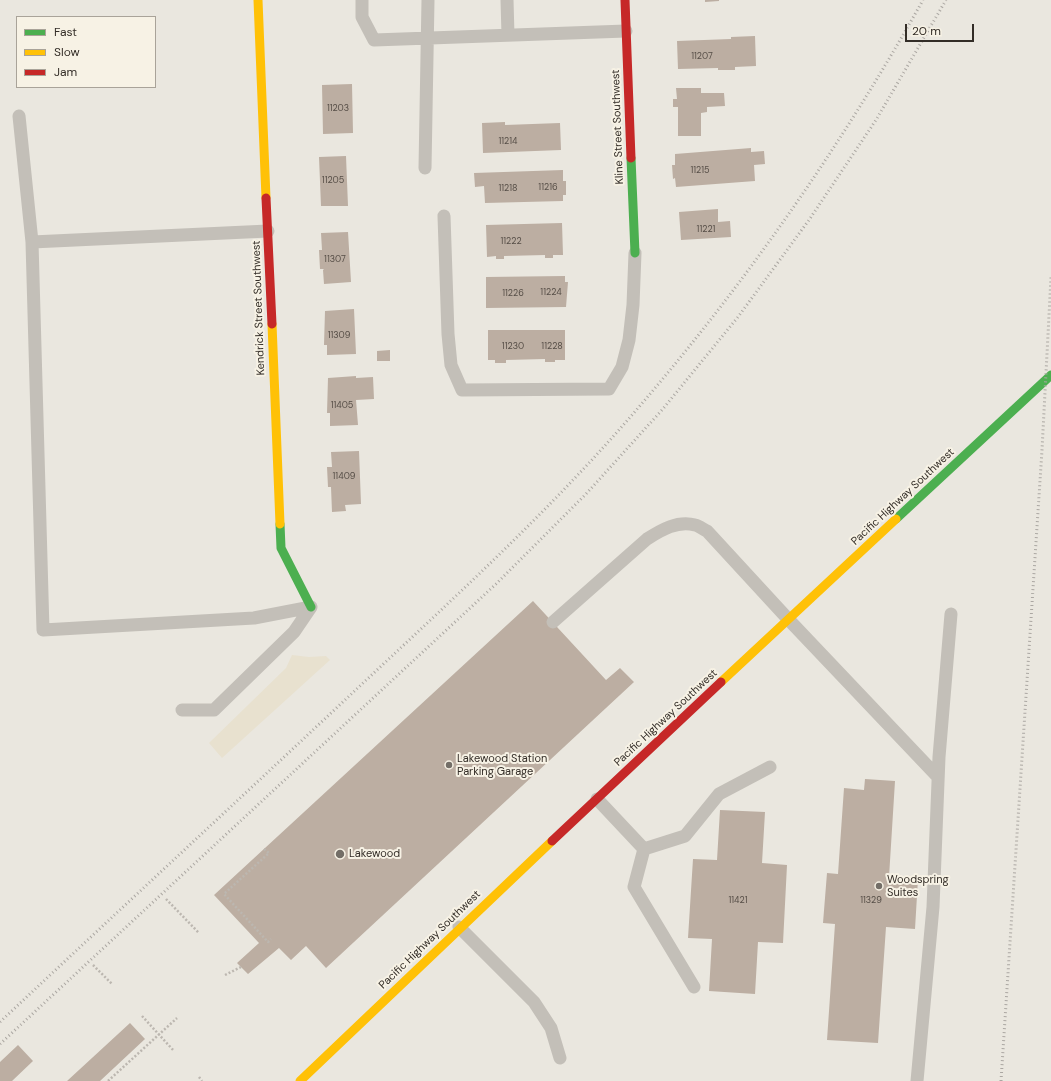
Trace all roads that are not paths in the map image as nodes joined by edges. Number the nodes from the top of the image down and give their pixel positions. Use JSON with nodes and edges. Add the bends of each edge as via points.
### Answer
{"nodes":[{"id":1,"x":258,"y":0,"type":"edge"},
{"id":2,"x":362,"y":0,"type":"edge"},
{"id":3,"x":428,"y":0,"type":"edge"},
{"id":4,"x":507,"y":0,"type":"edge"},
{"id":5,"x":625,"y":0,"type":"edge"},
{"id":6,"x":626,"y":31,"type":"junction"},
{"id":7,"x":508,"y":35,"type":"junction"},
{"id":8,"x":428,"y":38,"type":"junction"},
{"id":9,"x":19,"y":116,"type":"dead end"},
{"id":10,"x":425,"y":168,"type":"dead end"},
{"id":11,"x":444,"y":216,"type":"dead end"},
{"id":12,"x":268,"y":231,"type":"junction"},
{"id":13,"x":32,"y":242,"type":"junction"},
{"id":14,"x":635,"y":253,"type":"joint"},
{"id":15,"x":1051,"y":375,"type":"edge"},
{"id":16,"x":311,"y":607,"type":"junction"},
{"id":17,"x":951,"y":614,"type":"dead end"},
{"id":18,"x":788,"y":619,"type":"junction"},
{"id":19,"x":553,"y":622,"type":"dead end"},
{"id":20,"x":182,"y":710,"type":"dead end"},
{"id":21,"x":770,"y":767,"type":"dead end"},
{"id":22,"x":938,"y":777,"type":"junction"},
{"id":23,"x":597,"y":799,"type":"junction"},
{"id":24,"x":644,"y":849,"type":"junction"},
{"id":25,"x":460,"y":927,"type":"junction"},
{"id":26,"x":694,"y":986,"type":"dead end"},
{"id":27,"x":560,"y":1058,"type":"dead end"},
{"id":28,"x":300,"y":1081,"type":"edge"},
{"id":29,"x":917,"y":1081,"type":"edge"}],
"edges":[{"from":1,"to":12,"type":"main road","name":"Kendrick Street Southwest"},
{"from":2,"to":8,"type":"lane","via":[[362,17],[374,40]]},
{"from":3,"to":8,"type":"lane"},
{"from":4,"to":7,"type":"lane"},
{"from":5,"to":6,"type":"main road","name":"Kline Street Southwest"},
{"from":6,"to":7,"type":"lane"},
{"from":6,"to":14,"type":"main road","name":"Kline Street Southwest"},
{"from":7,"to":8,"type":"lane"},
{"from":8,"to":10,"type":"lane"},
{"from":9,"to":13,"type":"lane"},
{"from":11,"to":14,"type":"lane","via":[[451,365],[462,390],[609,389],[622,367],[629,340]]},
{"from":12,"to":13,"type":"lane"},
{"from":12,"to":16,"type":"main road","name":"Kendrick Street Southwest","via":[[281,548]]},
{"from":13,"to":16,"type":"lane","via":[[43,630],[254,618]]},
{"from":15,"to":18,"type":"main road","name":"Pacific Highway Southwest"},
{"from":16,"to":20,"type":"lane","via":[[294,632],[214,710]]},
{"from":17,"to":22,"type":"lane"},
{"from":18,"to":19,"type":"lane","via":[[707,531],[695,525],[681,524],[662,530],[647,539]]},
{"from":18,"to":22,"type":"lane"},
{"from":18,"to":23,"type":"main road","name":"Pacific Highway Southwest"},
{"from":21,"to":24,"type":"lane","via":[[719,794],[685,836]]},
{"from":22,"to":29,"type":"lane","via":[[933,907]]},
{"from":23,"to":24,"type":"lane"},
{"from":23,"to":25,"type":"main road","name":"Pacific Highway Southwest"},
{"from":24,"to":26,"type":"lane","via":[[634,887]]},
{"from":25,"to":27,"type":"lane","via":[[534,1002],[551,1028]]},
{"from":25,"to":28,"type":"main road","name":"Pacific Highway Southwest"}]}
